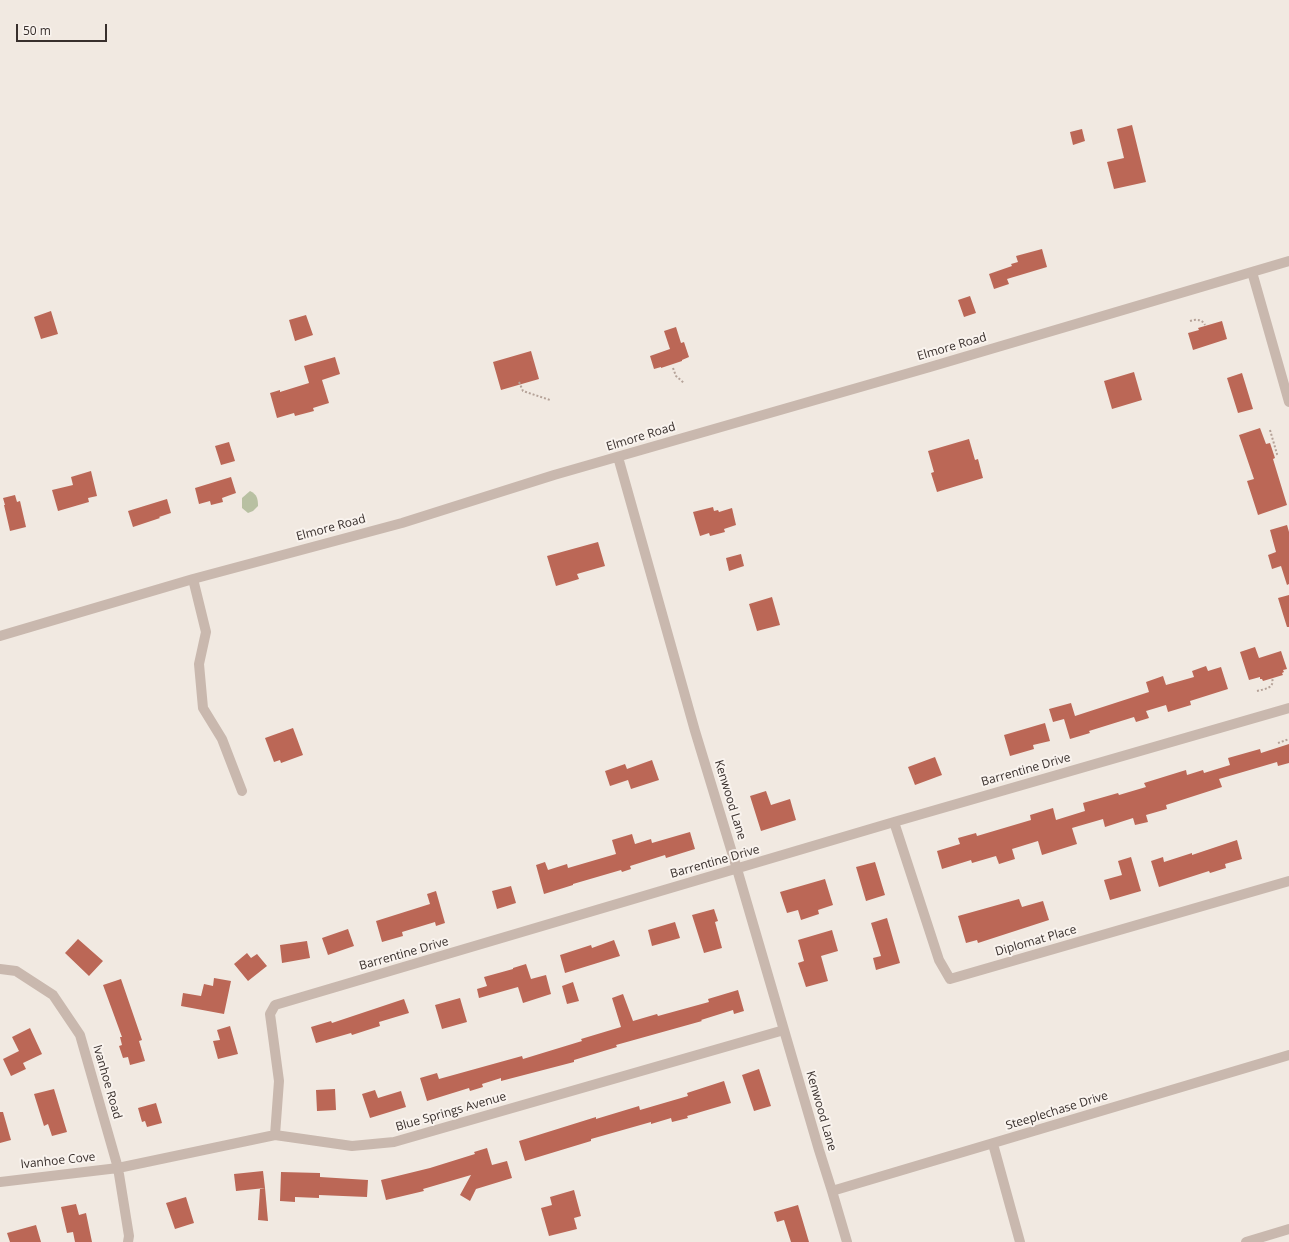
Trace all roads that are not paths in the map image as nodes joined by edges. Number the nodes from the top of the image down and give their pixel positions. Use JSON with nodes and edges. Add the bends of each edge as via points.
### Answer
{"nodes":[{"id":1,"x":1289,"y":261,"type":"edge"},
{"id":2,"x":1252,"y":272,"type":"junction"},
{"id":3,"x":1289,"y":402,"type":"edge"},
{"id":4,"x":618,"y":457,"type":"junction"},
{"id":5,"x":193,"y":578,"type":"junction"},
{"id":6,"x":0,"y":636,"type":"edge"},
{"id":7,"x":1289,"y":708,"type":"edge"},
{"id":8,"x":242,"y":791,"type":"dead end"},
{"id":9,"x":894,"y":822,"type":"junction"},
{"id":10,"x":737,"y":869,"type":"junction"},
{"id":11,"x":1289,"y":881,"type":"edge"},
{"id":12,"x":0,"y":969,"type":"edge"},
{"id":13,"x":784,"y":1030,"type":"junction"},
{"id":14,"x":1289,"y":1055,"type":"edge"},
{"id":15,"x":275,"y":1135,"type":"junction"},
{"id":16,"x":993,"y":1144,"type":"junction"},
{"id":17,"x":118,"y":1168,"type":"junction"},
{"id":18,"x":0,"y":1182,"type":"edge"},
{"id":19,"x":832,"y":1191,"type":"junction"},
{"id":20,"x":1289,"y":1229,"type":"edge"},
{"id":21,"x":128,"y":1242,"type":"edge"},
{"id":22,"x":847,"y":1242,"type":"edge"},
{"id":23,"x":1020,"y":1242,"type":"edge"},
{"id":24,"x":1246,"y":1242,"type":"edge"}],
"edges":[{"from":1,"to":2,"type":"street","name":"Elmore Road"},
{"from":2,"to":3,"type":"street"},
{"from":2,"to":4,"type":"street","name":"Elmore Road"},
{"from":4,"to":5,"type":"street","name":"Elmore Road","via":[[402,523]]},
{"from":4,"to":10,"type":"street","name":"Kenwood Lane","via":[[693,724]]},
{"from":5,"to":6,"type":"street","name":"Elmore Road"},
{"from":5,"to":8,"type":"street","via":[[206,632],[199,664],[203,708],[222,739]]},
{"from":7,"to":9,"type":"street","name":"Barrentine Drive"},
{"from":9,"to":10,"type":"street","name":"Barrentine Drive"},
{"from":9,"to":11,"type":"street","name":"Diplomat Place","via":[[938,960],[950,979]]},
{"from":10,"to":13,"type":"street","name":"Kenwood Lane"},
{"from":10,"to":15,"type":"street","name":"Barrentine Drive","via":[[275,1005],[270,1014],[279,1081]]},
{"from":12,"to":17,"type":"street","name":"Ivanhoe Road","via":[[16,971],[53,995],[80,1035]]},
{"from":13,"to":15,"type":"street","name":"Blue Springs Avenue","via":[[394,1142],[352,1146]]},
{"from":13,"to":19,"type":"street","name":"Kenwood Lane"},
{"from":14,"to":16,"type":"street","name":"Steeplechase Drive"},
{"from":15,"to":17,"type":"street","name":"Blue Springs Avenue"},
{"from":16,"to":19,"type":"street","name":"Steeplechase Drive"},
{"from":16,"to":23,"type":"street"},
{"from":17,"to":18,"type":"street","name":"Ivanhoe Cove"},
{"from":17,"to":21,"type":"street","name":"Ivanhoe Road"},
{"from":19,"to":22,"type":"street","name":"Kenwood Lane"},
{"from":20,"to":24,"type":"street"}]}
